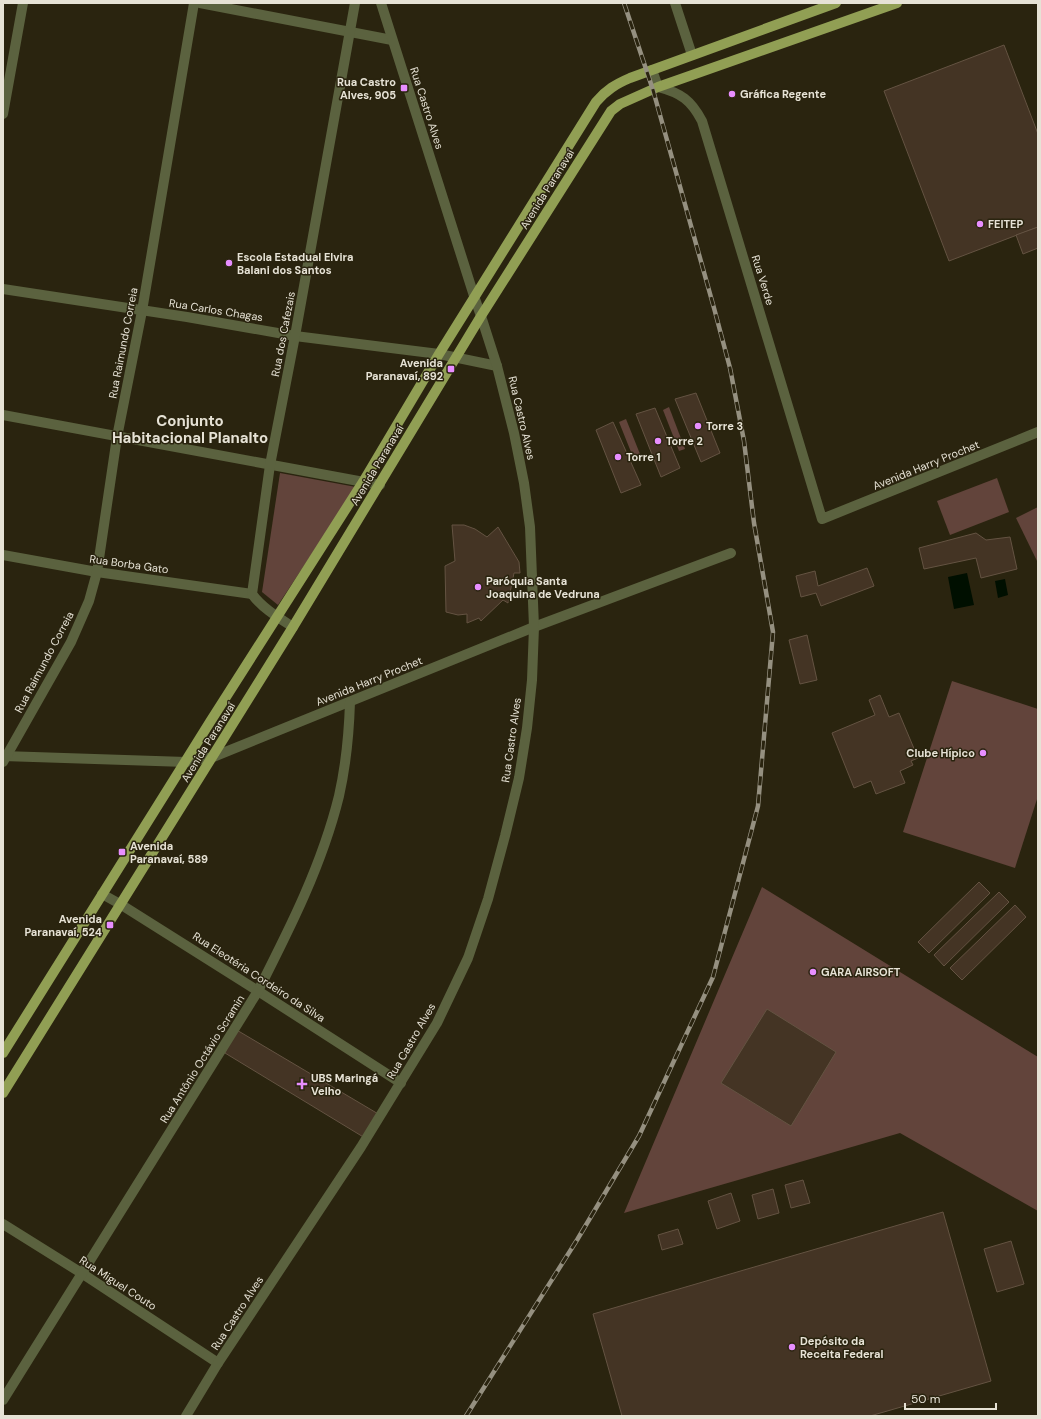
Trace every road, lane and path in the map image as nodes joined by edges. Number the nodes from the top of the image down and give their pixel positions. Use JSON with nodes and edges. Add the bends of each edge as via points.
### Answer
{"nodes":[{"id":1,"x":23,"y":3,"type":"edge"},
{"id":2,"x":194,"y":3,"type":"edge"},
{"id":3,"x":200,"y":3,"type":"edge"},
{"id":4,"x":355,"y":3,"type":"edge"},
{"id":5,"x":381,"y":3,"type":"edge"},
{"id":6,"x":675,"y":3,"type":"edge"},
{"id":7,"x":836,"y":3,"type":"edge"},
{"id":8,"x":897,"y":3,"type":"edge"},
{"id":9,"x":880,"y":6,"type":"edge"},
{"id":10,"x":349,"y":31,"type":"junction"},
{"id":11,"x":392,"y":40,"type":"junction"},
{"id":12,"x":692,"y":55,"type":"junction"},
{"id":13,"x":652,"y":70,"type":"junction"},
{"id":14,"x":658,"y":87,"type":"junction"},
{"id":15,"x":3,"y":114,"type":"edge"},
{"id":16,"x":3,"y":289,"type":"edge"},
{"id":17,"x":474,"y":299,"type":"junction"},
{"id":18,"x":142,"y":311,"type":"junction"},
{"id":19,"x":481,"y":316,"type":"junction"},
{"id":20,"x":295,"y":336,"type":"junction"},
{"id":21,"x":439,"y":354,"type":"junction"},
{"id":22,"x":455,"y":358,"type":"junction"},
{"id":23,"x":497,"y":366,"type":"junction"},
{"id":24,"x":3,"y":415,"type":"edge"},
{"id":25,"x":1038,"y":432,"type":"edge"},
{"id":26,"x":117,"y":437,"type":"junction"},
{"id":27,"x":270,"y":465,"type":"junction"},
{"id":28,"x":363,"y":482,"type":"junction"},
{"id":29,"x":380,"y":485,"type":"junction"},
{"id":30,"x":822,"y":520,"type":"joint"},
{"id":31,"x":731,"y":553,"type":"dead end"},
{"id":32,"x":3,"y":555,"type":"edge"},
{"id":33,"x":97,"y":572,"type":"junction"},
{"id":34,"x":252,"y":594,"type":"junction"},
{"id":35,"x":278,"y":617,"type":"junction"},
{"id":36,"x":294,"y":627,"type":"junction"},
{"id":37,"x":534,"y":627,"type":"junction"},
{"id":38,"x":350,"y":702,"type":"junction"},
{"id":39,"x":213,"y":757,"type":"junction"},
{"id":40,"x":4,"y":758,"type":"edge"},
{"id":41,"x":186,"y":762,"type":"junction"},
{"id":42,"x":102,"y":894,"type":"junction"},
{"id":43,"x":120,"y":904,"type":"junction"},
{"id":44,"x":258,"y":991,"type":"junction"},
{"id":45,"x":3,"y":1054,"type":"edge"},
{"id":46,"x":401,"y":1083,"type":"junction"},
{"id":47,"x":3,"y":1093,"type":"edge"},
{"id":48,"x":3,"y":1224,"type":"edge"},
{"id":49,"x":83,"y":1274,"type":"junction"},
{"id":50,"x":218,"y":1363,"type":"junction"},
{"id":51,"x":3,"y":1400,"type":"edge"},
{"id":52,"x":186,"y":1416,"type":"edge"}],
"edges":[{"from":1,"to":15,"type":"street"},
{"from":2,"to":18,"type":"street","name":"Rua Raimundo Correia"},
{"from":3,"to":10,"type":"street"},
{"from":4,"to":10,"type":"street","name":"Rua dos Cafezais"},
{"from":5,"to":11,"type":"street","name":"Rua Castro Alves"},
{"from":6,"to":12,"type":"street"},
{"from":7,"to":12,"type":"main road","name":"Avenida Paranavaí"},
{"from":8,"to":9,"type":"main road","name":"Avenida Paranavaí"},
{"from":9,"to":14,"type":"main road","name":"Avenida Paranavaí"},
{"from":10,"to":11,"type":"street"},
{"from":10,"to":20,"type":"street","name":"Rua dos Cafezais"},
{"from":11,"to":17,"type":"street","name":"Rua Castro Alves"},
{"from":12,"to":13,"type":"main road","name":"Avenida Paranavaí"},
{"from":13,"to":14,"type":"street"},
{"from":13,"to":17,"type":"main road","name":"Avenida Paranavaí","via":[[612,86],[596,102]]},
{"from":14,"to":19,"type":"main road","name":"Avenida Paranavaí","via":[[620,104],[611,111]]},
{"from":14,"to":30,"type":"street","name":"Rua Verde","via":[[678,93],[690,102],[702,121]]},
{"from":16,"to":18,"type":"street","name":"Rua Carlos Chagas"},
{"from":17,"to":19,"type":"street","name":"Rua Castro Alves"},
{"from":17,"to":21,"type":"main road","name":"Avenida Paranavaí"},
{"from":18,"to":20,"type":"street","name":"Rua Carlos Chagas"},
{"from":18,"to":26,"type":"street","name":"Rua Raimundo Correia"},
{"from":19,"to":22,"type":"main road","name":"Avenida Paranavaí"},
{"from":19,"to":23,"type":"street","name":"Rua Castro Alves"},
{"from":20,"to":21,"type":"street","name":"Rua Carlos Chagas"},
{"from":20,"to":27,"type":"street","name":"Rua dos Cafezais"},
{"from":21,"to":22,"type":"street","name":"Rua Carlos Chagas"},
{"from":21,"to":28,"type":"main road","name":"Avenida Paranavaí"},
{"from":22,"to":23,"type":"street","name":"Rua Carlos Chagas"},
{"from":22,"to":29,"type":"main road","name":"Avenida Paranavaí"},
{"from":23,"to":37,"type":"street","name":"Rua Castro Alves","via":[[514,433],[527,505]]},
{"from":24,"to":26,"type":"street"},
{"from":25,"to":30,"type":"street","name":"Avenida Harry Prochet"},
{"from":26,"to":27,"type":"street"},
{"from":26,"to":33,"type":"street","name":"Rua Raimundo Correia"},
{"from":27,"to":28,"type":"street"},
{"from":27,"to":34,"type":"street","name":"Rua dos Cafezais"},
{"from":28,"to":29,"type":"street"},
{"from":28,"to":35,"type":"main road","name":"Avenida Paranavaí"},
{"from":29,"to":36,"type":"main road","name":"Avenida Paranavaí"},
{"from":31,"to":37,"type":"street","name":"Avenida Harry Prochet"},
{"from":32,"to":33,"type":"street","name":"Rua Borba Gato"},
{"from":33,"to":34,"type":"street","name":"Rua Borba Gato"},
{"from":33,"to":40,"type":"street","name":"Rua Raimundo Correia","via":[[89,601],[71,642]]},
{"from":34,"to":35,"type":"street"},
{"from":35,"to":36,"type":"street"},
{"from":35,"to":41,"type":"main road","name":"Avenida Paranavaí"},
{"from":36,"to":39,"type":"main road","name":"Avenida Paranavaí"},
{"from":37,"to":38,"type":"street","name":"Avenida Harry Prochet"},
{"from":37,"to":46,"type":"street","name":"Rua Castro Alves","via":[[532,680],[519,778],[488,899],[468,958],[437,1023]]},
{"from":38,"to":39,"type":"street","name":"Avenida Harry Prochet"},
{"from":38,"to":44,"type":"street","name":"Rua Antônio Octávio Scramin","via":[[349,740],[339,796],[320,859]]},
{"from":39,"to":41,"type":"street","name":"Avenida Harry Prochet"},
{"from":39,"to":43,"type":"main road","name":"Avenida Paranavaí"},
{"from":40,"to":41,"type":"street","name":"Avenida Harry Prochet"},
{"from":41,"to":42,"type":"main road","name":"Avenida Paranavaí"},
{"from":42,"to":43,"type":"street","name":"Rua Eleotéria Cordeiro da Silva"},
{"from":42,"to":45,"type":"main road","name":"Avenida Paranavaí"},
{"from":43,"to":44,"type":"street","name":"Rua Eleotéria Cordeiro da Silva"},
{"from":43,"to":47,"type":"main road","name":"Avenida Paranavaí"},
{"from":44,"to":46,"type":"street","name":"Rua Eleotéria Cordeiro da Silva"},
{"from":44,"to":49,"type":"street","name":"Rua Antônio Octávio Scramin"},
{"from":46,"to":50,"type":"street","name":"Rua Castro Alves"},
{"from":48,"to":49,"type":"street","name":"Rua Miguel Couto"},
{"from":49,"to":50,"type":"street","name":"Rua Miguel Couto"},
{"from":49,"to":51,"type":"street","name":"Rua Antônio Octávio Scramin"},
{"from":50,"to":52,"type":"street","name":"Rua Castro Alves"}]}
